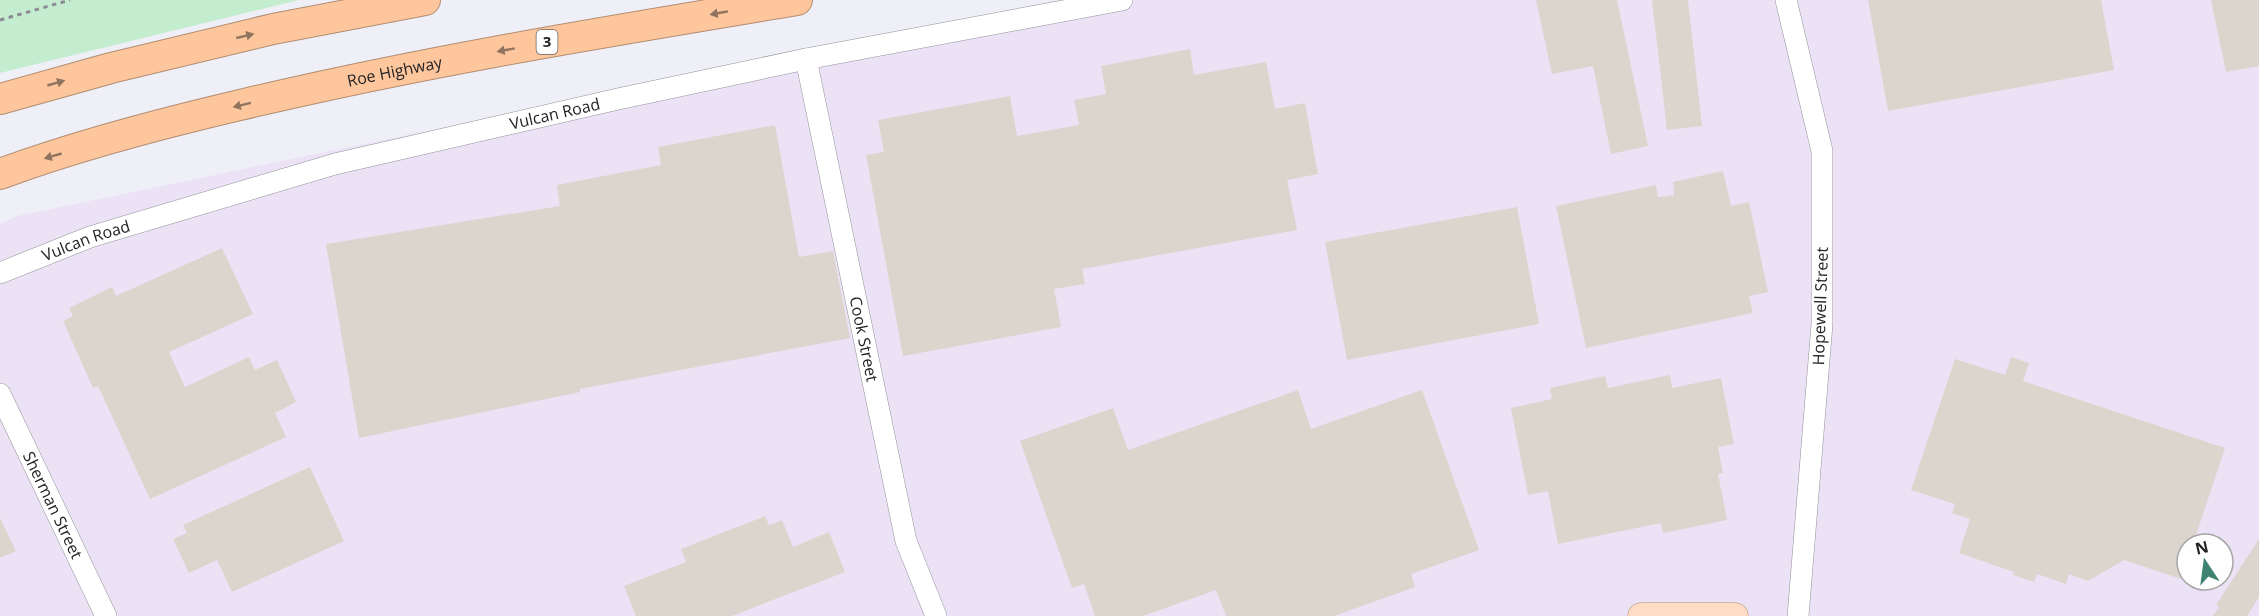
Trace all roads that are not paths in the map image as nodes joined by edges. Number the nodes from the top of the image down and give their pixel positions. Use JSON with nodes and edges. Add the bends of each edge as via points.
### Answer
{"nodes":[{"id":1,"x":425,"y":0,"type":"edge"},
{"id":2,"x":797,"y":0,"type":"edge"},
{"id":3,"x":1122,"y":0,"type":"edge"},
{"id":4,"x":1786,"y":0,"type":"edge"},
{"id":5,"x":806,"y":59,"type":"junction"},
{"id":6,"x":0,"y":99,"type":"edge"},
{"id":7,"x":0,"y":174,"type":"edge"},
{"id":8,"x":0,"y":273,"type":"edge"},
{"id":9,"x":0,"y":394,"type":"edge"},
{"id":10,"x":106,"y":616,"type":"edge"},
{"id":11,"x":936,"y":616,"type":"edge"},
{"id":12,"x":1641,"y":616,"type":"edge"},
{"id":13,"x":1735,"y":616,"type":"edge"},
{"id":14,"x":1797,"y":616,"type":"edge"}],
"edges":[{"from":6,"to":1,"type":"highway","one_way":true,"via":[[262,32]]},
{"from":2,"to":7,"type":"highway","name":"Roe Highway","number":"3","one_way":true,"via":[[443,61],[298,91],[166,123]]},
{"from":3,"to":5,"type":"street","name":"Vulcan Road"},
{"from":4,"to":14,"type":"street","name":"Hopewell Street","via":[[1822,151],[1822,324]]},
{"from":5,"to":8,"type":"street","name":"Vulcan Road","via":[[335,164],[90,237]]},
{"from":5,"to":11,"type":"street","name":"Cook Street","via":[[906,541]]},
{"from":9,"to":10,"type":"street","name":"Sherman Street"},
{"from":12,"to":13,"type":"main road"}]}
